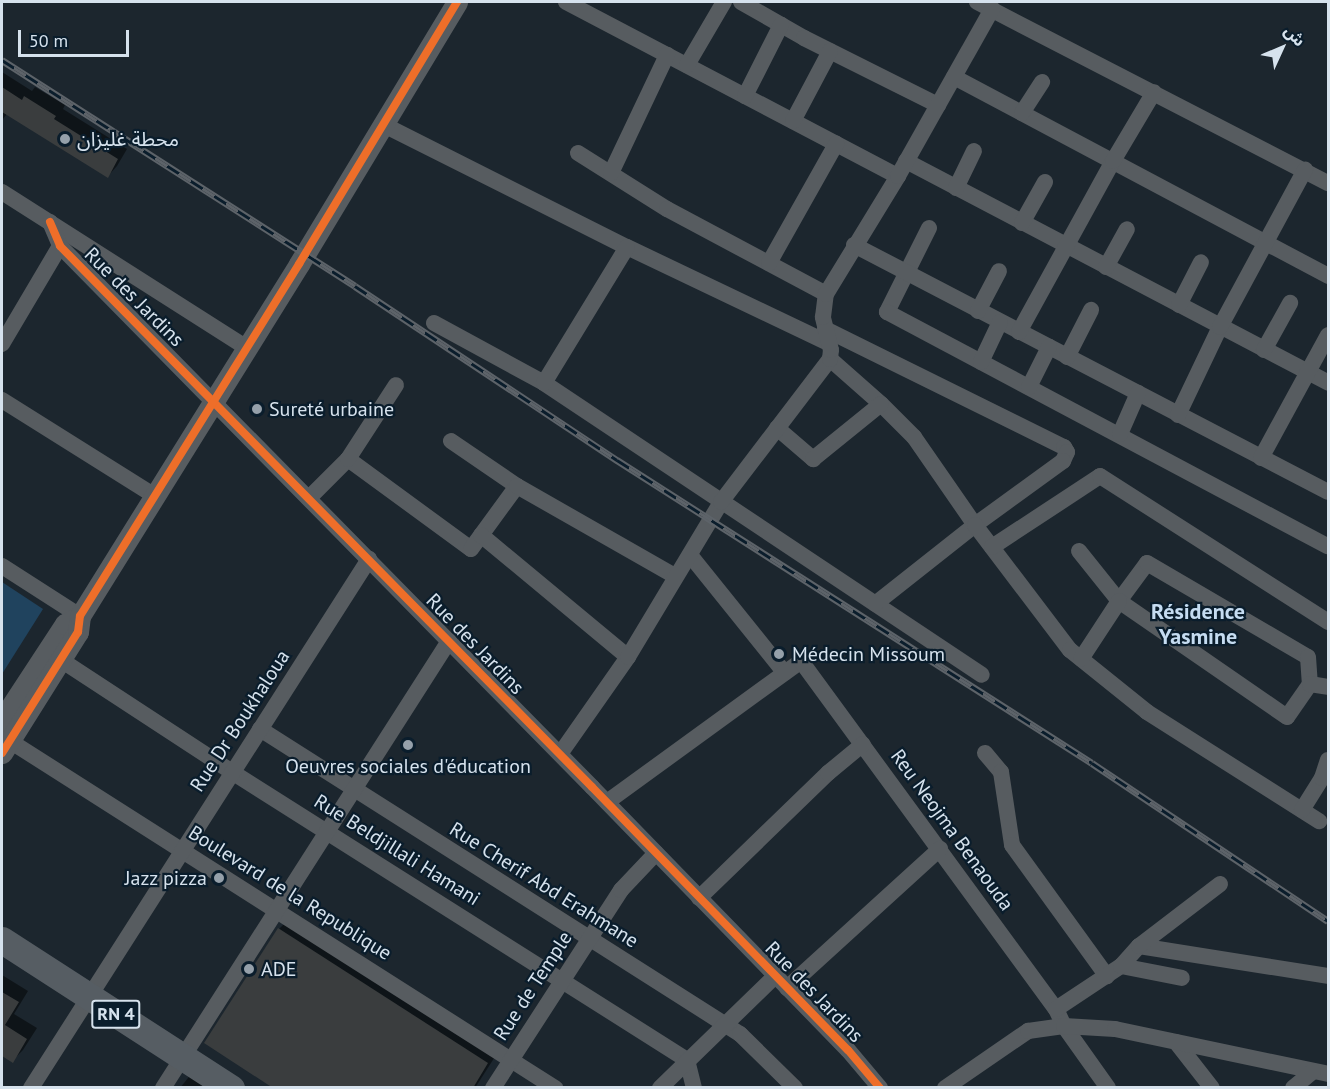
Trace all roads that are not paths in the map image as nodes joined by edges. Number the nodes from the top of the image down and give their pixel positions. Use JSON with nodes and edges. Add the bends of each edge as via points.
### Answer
{"nodes":[{"id":1,"x":457,"y":2,"type":"edge"},
{"id":2,"x":566,"y":2,"type":"edge"},
{"id":3,"x":724,"y":2,"type":"edge"},
{"id":4,"x":741,"y":2,"type":"edge"},
{"id":5,"x":985,"y":5,"type":"edge"},
{"id":6,"x":781,"y":25,"type":"junction"},
{"id":7,"x":830,"y":51,"type":"junction"},
{"id":8,"x":667,"y":55,"type":"junction"},
{"id":9,"x":687,"y":65,"type":"junction"},
{"id":10,"x":954,"y":76,"type":"junction"},
{"id":11,"x":1042,"y":82,"type":"dead end"},
{"id":12,"x":1154,"y":92,"type":"junction"},
{"id":13,"x":745,"y":96,"type":"junction"},
{"id":14,"x":938,"y":105,"type":"junction"},
{"id":15,"x":1022,"y":113,"type":"junction"},
{"id":16,"x":792,"y":121,"type":"junction"},
{"id":17,"x":382,"y":124,"type":"junction"},
{"id":18,"x":836,"y":144,"type":"junction"},
{"id":19,"x":974,"y":151,"type":"dead end"},
{"id":20,"x":578,"y":153,"type":"dead end"},
{"id":21,"x":906,"y":161,"type":"junction"},
{"id":22,"x":1113,"y":161,"type":"junction"},
{"id":23,"x":1305,"y":171,"type":"junction"},
{"id":24,"x":610,"y":173,"type":"junction"},
{"id":25,"x":898,"y":176,"type":"junction"},
{"id":26,"x":1045,"y":182,"type":"dead end"},
{"id":27,"x":1329,"y":183,"type":"edge"},
{"id":28,"x":956,"y":188,"type":"junction"},
{"id":29,"x":2,"y":192,"type":"edge"},
{"id":30,"x":50,"y":222,"type":"junction"},
{"id":31,"x":1022,"y":223,"type":"junction"},
{"id":32,"x":929,"y":228,"type":"dead end"},
{"id":33,"x":1127,"y":229,"type":"dead end"},
{"id":34,"x":1265,"y":243,"type":"junction"},
{"id":35,"x":854,"y":245,"type":"junction"},
{"id":36,"x":60,"y":246,"type":"junction"},
{"id":37,"x":1066,"y":246,"type":"junction"},
{"id":38,"x":627,"y":248,"type":"junction"},
{"id":39,"x":1201,"y":262,"type":"dead end"},
{"id":40,"x":770,"y":263,"type":"junction"},
{"id":41,"x":1106,"y":267,"type":"junction"},
{"id":42,"x":999,"y":271,"type":"dead end"},
{"id":43,"x":906,"y":273,"type":"junction"},
{"id":44,"x":1329,"y":276,"type":"edge"},
{"id":45,"x":826,"y":294,"type":"junction"},
{"id":46,"x":1290,"y":303,"type":"dead end"},
{"id":47,"x":1179,"y":306,"type":"junction"},
{"id":48,"x":1091,"y":310,"type":"dead end"},
{"id":49,"x":978,"y":311,"type":"junction"},
{"id":50,"x":434,"y":322,"type":"dead end"},
{"id":51,"x":1000,"y":322,"type":"junction"},
{"id":52,"x":1220,"y":327,"type":"junction"},
{"id":53,"x":1019,"y":332,"type":"junction"},
{"id":54,"x":1329,"y":336,"type":"edge"},
{"id":55,"x":2,"y":344,"type":"edge"},
{"id":56,"x":827,"y":344,"type":"junction"},
{"id":57,"x":1048,"y":347,"type":"junction"},
{"id":58,"x":247,"y":348,"type":"junction"},
{"id":59,"x":1264,"y":350,"type":"junction"},
{"id":60,"x":1067,"y":357,"type":"junction"},
{"id":61,"x":981,"y":362,"type":"junction"},
{"id":62,"x":1308,"y":373,"type":"junction"},
{"id":63,"x":544,"y":383,"type":"junction"},
{"id":64,"x":1329,"y":383,"type":"edge"},
{"id":65,"x":396,"y":385,"type":"dead end"},
{"id":66,"x":1029,"y":387,"type":"junction"},
{"id":67,"x":1138,"y":393,"type":"junction"},
{"id":68,"x":2,"y":400,"type":"edge"},
{"id":69,"x":214,"y":401,"type":"junction"},
{"id":70,"x":881,"y":404,"type":"junction"},
{"id":71,"x":1178,"y":415,"type":"junction"},
{"id":72,"x":777,"y":428,"type":"junction"},
{"id":73,"x":1120,"y":434,"type":"junction"},
{"id":74,"x":451,"y":441,"type":"dead end"},
{"id":75,"x":1261,"y":458,"type":"junction"},
{"id":76,"x":348,"y":459,"type":"junction"},
{"id":77,"x":517,"y":486,"type":"junction"},
{"id":78,"x":1329,"y":492,"type":"edge"},
{"id":79,"x":155,"y":496,"type":"junction"},
{"id":80,"x":309,"y":498,"type":"junction"},
{"id":81,"x":721,"y":502,"type":"junction"},
{"id":82,"x":975,"y":525,"type":"junction"},
{"id":83,"x":481,"y":535,"type":"junction"},
{"id":84,"x":1329,"y":546,"type":"edge"},
{"id":85,"x":992,"y":547,"type":"junction"},
{"id":86,"x":1079,"y":551,"type":"dead end"},
{"id":87,"x":690,"y":555,"type":"junction"},
{"id":88,"x":369,"y":559,"type":"junction"},
{"id":89,"x":2,"y":566,"type":"edge"},
{"id":90,"x":675,"y":576,"type":"junction"},
{"id":91,"x":1119,"y":602,"type":"junction"},
{"id":92,"x":875,"y":604,"type":"junction"},
{"id":93,"x":80,"y":616,"type":"junction"},
{"id":94,"x":1329,"y":622,"type":"edge"},
{"id":95,"x":449,"y":641,"type":"junction"},
{"id":96,"x":628,"y":657,"type":"junction"},
{"id":97,"x":1081,"y":659,"type":"junction"},
{"id":98,"x":61,"y":660,"type":"junction"},
{"id":99,"x":784,"y":673,"type":"junction"},
{"id":100,"x":982,"y":675,"type":"dead end"},
{"id":101,"x":1310,"y":684,"type":"junction"},
{"id":102,"x":1329,"y":687,"type":"edge"},
{"id":103,"x":2,"y":720,"type":"edge"},
{"id":104,"x":260,"y":729,"type":"junction"},
{"id":105,"x":4,"y":743,"type":"edge"},
{"id":106,"x":863,"y":744,"type":"junction"},
{"id":107,"x":985,"y":753,"type":"dead end"},
{"id":108,"x":560,"y":754,"type":"junction"},
{"id":109,"x":1329,"y":760,"type":"edge"},
{"id":110,"x":232,"y":772,"type":"junction"},
{"id":111,"x":354,"y":789,"type":"junction"},
{"id":112,"x":607,"y":802,"type":"junction"},
{"id":113,"x":1302,"y":810,"type":"junction"},
{"id":114,"x":1319,"y":821,"type":"dead end"},
{"id":115,"x":328,"y":831,"type":"junction"},
{"id":116,"x":940,"y":849,"type":"junction"},
{"id":117,"x":183,"y":850,"type":"junction"},
{"id":118,"x":656,"y":853,"type":"junction"},
{"id":119,"x":1220,"y":884,"type":"dead end"},
{"id":120,"x":699,"y":898,"type":"junction"},
{"id":121,"x":277,"y":910,"type":"junction"},
{"id":122,"x":589,"y":938,"type":"junction"},
{"id":123,"x":2,"y":940,"type":"edge"},
{"id":124,"x":1139,"y":946,"type":"junction"},
{"id":125,"x":1114,"y":971,"type":"junction"},
{"id":126,"x":1329,"y":976,"type":"edge"},
{"id":127,"x":1182,"y":978,"type":"dead end"},
{"id":128,"x":561,"y":980,"type":"junction"},
{"id":129,"x":781,"y":982,"type":"junction"},
{"id":130,"x":89,"y":997,"type":"junction"},
{"id":131,"x":1056,"y":1009,"type":"junction"},
{"id":132,"x":725,"y":1024,"type":"junction"},
{"id":133,"x":1064,"y":1026,"type":"junction"},
{"id":134,"x":1176,"y":1042,"type":"junction"},
{"id":135,"x":183,"y":1057,"type":"junction"},
{"id":136,"x":510,"y":1059,"type":"junction"},
{"id":137,"x":687,"y":1060,"type":"junction"},
{"id":138,"x":1321,"y":1072,"type":"edge"},
{"id":139,"x":31,"y":1088,"type":"edge"},
{"id":140,"x":163,"y":1088,"type":"edge"},
{"id":141,"x":231,"y":1088,"type":"edge"},
{"id":142,"x":493,"y":1088,"type":"edge"},
{"id":143,"x":555,"y":1088,"type":"edge"},
{"id":144,"x":660,"y":1088,"type":"edge"},
{"id":145,"x":694,"y":1088,"type":"edge"},
{"id":146,"x":795,"y":1088,"type":"edge"},
{"id":147,"x":880,"y":1088,"type":"edge"},
{"id":148,"x":945,"y":1088,"type":"edge"},
{"id":149,"x":1107,"y":1088,"type":"edge"},
{"id":150,"x":1212,"y":1088,"type":"edge"},
{"id":151,"x":1293,"y":1088,"type":"edge"}],
"edges":[{"from":1,"to":17,"type":"street"},
{"from":2,"to":8,"type":"street"},
{"from":3,"to":9,"type":"street"},
{"from":4,"to":6,"type":"street"},
{"from":5,"to":10,"type":"street"},
{"from":5,"to":12,"type":"street"},
{"from":6,"to":7,"type":"street"},
{"from":6,"to":13,"type":"street"},
{"from":7,"to":14,"type":"street"},
{"from":7,"to":16,"type":"street"},
{"from":8,"to":9,"type":"street"},
{"from":8,"to":24,"type":"street"},
{"from":9,"to":13,"type":"street"},
{"from":10,"to":14,"type":"street"},
{"from":10,"to":15,"type":"street"},
{"from":11,"to":15,"type":"street"},
{"from":12,"to":22,"type":"street"},
{"from":12,"to":23,"type":"street"},
{"from":13,"to":16,"type":"street"},
{"from":14,"to":21,"type":"street"},
{"from":15,"to":22,"type":"street"},
{"from":16,"to":18,"type":"street"},
{"from":17,"to":38,"type":"street"},
{"from":17,"to":58,"type":"street"},
{"from":18,"to":25,"type":"street"},
{"from":18,"to":40,"type":"street"},
{"from":19,"to":28,"type":"street"},
{"from":20,"to":24,"type":"street"},
{"from":21,"to":25,"type":"street"},
{"from":21,"to":28,"type":"street"},
{"from":22,"to":34,"type":"street"},
{"from":22,"to":37,"type":"street"},
{"from":23,"to":27,"type":"street"},
{"from":23,"to":34,"type":"street"},
{"from":24,"to":40,"type":"street","via":[[667,209]]},
{"from":25,"to":35,"type":"street"},
{"from":26,"to":31,"type":"street"},
{"from":28,"to":31,"type":"street"},
{"from":29,"to":30,"type":"street"},
{"from":30,"to":36,"type":"street","name":"Rue des Jardins"},
{"from":30,"to":58,"type":"street"},
{"from":31,"to":37,"type":"street"},
{"from":32,"to":43,"type":"street"},
{"from":33,"to":41,"type":"street"},
{"from":34,"to":44,"type":"street"},
{"from":34,"to":52,"type":"street"},
{"from":35,"to":43,"type":"street"},
{"from":35,"to":45,"type":"street"},
{"from":36,"to":55,"type":"street"},
{"from":36,"to":69,"type":"street","name":"Rue des Jardins"},
{"from":37,"to":41,"type":"street"},
{"from":37,"to":53,"type":"street"},
{"from":38,"to":56,"type":"street"},
{"from":38,"to":63,"type":"street"},
{"from":39,"to":47,"type":"street"},
{"from":40,"to":45,"type":"street"},
{"from":41,"to":47,"type":"street"},
{"from":42,"to":49,"type":"street"},
{"from":43,"to":49,"type":"street"},
{"from":43,"to":61,"type":"street","via":[[887,312]]},
{"from":45,"to":56,"type":"street","via":[[823,317]]},
{"from":46,"to":59,"type":"street"},
{"from":47,"to":52,"type":"street"},
{"from":48,"to":60,"type":"street"},
{"from":49,"to":51,"type":"street"},
{"from":50,"to":63,"type":"street"},
{"from":51,"to":53,"type":"street"},
{"from":51,"to":61,"type":"street"},
{"from":52,"to":59,"type":"street"},
{"from":52,"to":71,"type":"street"},
{"from":53,"to":57,"type":"street"},
{"from":54,"to":62,"type":"street"},
{"from":56,"to":70,"type":"street"},
{"from":56,"to":72,"type":"street"},
{"from":56,"to":82,"type":"street","via":[[1064,447],[1067,456],[1063,461]]},
{"from":57,"to":60,"type":"street"},
{"from":57,"to":66,"type":"street"},
{"from":58,"to":69,"type":"street"},
{"from":59,"to":62,"type":"street"},
{"from":60,"to":67,"type":"street"},
{"from":61,"to":66,"type":"street"},
{"from":62,"to":64,"type":"street"},
{"from":62,"to":75,"type":"street"},
{"from":63,"to":81,"type":"street"},
{"from":65,"to":76,"type":"street"},
{"from":66,"to":73,"type":"street"},
{"from":67,"to":71,"type":"street"},
{"from":67,"to":73,"type":"street"},
{"from":68,"to":79,"type":"street"},
{"from":69,"to":79,"type":"street"},
{"from":69,"to":80,"type":"street","name":"Rue des Jardins"},
{"from":70,"to":72,"type":"street","via":[[813,459]]},
{"from":70,"to":82,"type":"street","via":[[914,437]]},
{"from":71,"to":75,"type":"street"},
{"from":72,"to":81,"type":"street"},
{"from":73,"to":84,"type":"street"},
{"from":74,"to":77,"type":"street"},
{"from":75,"to":78,"type":"street"},
{"from":76,"to":80,"type":"street"},
{"from":76,"to":83,"type":"street","via":[[471,549]]},
{"from":77,"to":83,"type":"street"},
{"from":77,"to":90,"type":"street"},
{"from":79,"to":93,"type":"street"},
{"from":80,"to":88,"type":"street","name":"Rue des Jardins"},
{"from":81,"to":87,"type":"street"},
{"from":81,"to":92,"type":"street"},
{"from":82,"to":85,"type":"street"},
{"from":82,"to":92,"type":"street"},
{"from":83,"to":96,"type":"street"},
{"from":85,"to":94,"type":"street","via":[[1100,476]]},
{"from":85,"to":97,"type":"street","via":[[1070,650]]},
{"from":86,"to":91,"type":"street"},
{"from":87,"to":90,"type":"street"},
{"from":87,"to":99,"type":"street"},
{"from":88,"to":95,"type":"street","name":"Rue des Jardins"},
{"from":88,"to":104,"type":"street","name":"Rue Dr Boukhaloua"},
{"from":89,"to":93,"type":"street"},
{"from":90,"to":96,"type":"street"},
{"from":91,"to":97,"type":"street"},
{"from":91,"to":101,"type":"street","via":[[1287,717]]},
{"from":91,"to":101,"type":"street","via":[[1147,562],[1308,657]]},
{"from":92,"to":100,"type":"street"},
{"from":93,"to":98,"type":"street","via":[[78,632]]},
{"from":93,"to":103,"type":"street","via":[[65,624]]},
{"from":95,"to":108,"type":"street","name":"Rue des Jardins"},
{"from":95,"to":111,"type":"street"},
{"from":96,"to":108,"type":"street"},
{"from":97,"to":113,"type":"street","via":[[1147,712]]},
{"from":98,"to":105,"type":"street"},
{"from":98,"to":110,"type":"street","name":"Rue Beldjillali Hamani"},
{"from":99,"to":106,"type":"street","name":"Reu Neojma Benaouda","via":[[801,661]]},
{"from":99,"to":112,"type":"street"},
{"from":101,"to":102,"type":"street"},
{"from":104,"to":110,"type":"street","name":"Rue Dr Boukhaloua"},
{"from":104,"to":111,"type":"street","name":"Rue Cherif Abd Erahmane"},
{"from":105,"to":117,"type":"street","name":"Boulevard de la Republique"},
{"from":106,"to":116,"type":"street","name":"Reu Neojma Benaouda"},
{"from":106,"to":120,"type":"street"},
{"from":107,"to":125,"type":"street","via":[[1000,772],[1012,845]]},
{"from":108,"to":112,"type":"street","name":"Rue des Jardins"},
{"from":109,"to":113,"type":"street"},
{"from":110,"to":115,"type":"street","name":"Rue Beldjillali Hamani"},
{"from":110,"to":117,"type":"street","name":"Rue Dr Boukhaloua"},
{"from":111,"to":115,"type":"street"},
{"from":111,"to":122,"type":"street","name":"Rue Cherif Abd Erahmane"},
{"from":112,"to":118,"type":"street","name":"Rue des Jardins"},
{"from":113,"to":114,"type":"street"},
{"from":115,"to":121,"type":"street"},
{"from":115,"to":128,"type":"street","name":"Rue Beldjillali Hamani"},
{"from":116,"to":129,"type":"street"},
{"from":116,"to":131,"type":"street","name":"Reu Neojma Benaouda"},
{"from":117,"to":121,"type":"street","name":"Boulevard de la Republique"},
{"from":117,"to":130,"type":"street","name":"Rue Dr Boukhaloua"},
{"from":118,"to":120,"type":"street","name":"Rue des Jardins"},
{"from":118,"to":122,"type":"street","name":"Rue de Temple","via":[[621,890]]},
{"from":119,"to":124,"type":"street"},
{"from":120,"to":129,"type":"street","name":"Rue des Jardins"},
{"from":121,"to":135,"type":"street"},
{"from":121,"to":136,"type":"street","name":"Boulevard de la Republique"},
{"from":122,"to":128,"type":"street","name":"Rue de Temple"},
{"from":122,"to":132,"type":"street","name":"Rue Cherif Abd Erahmane"},
{"from":123,"to":130,"type":"main road","number":"RN 4"},
{"from":124,"to":125,"type":"street"},
{"from":124,"to":126,"type":"street"},
{"from":125,"to":127,"type":"street"},
{"from":125,"to":131,"type":"street"},
{"from":128,"to":136,"type":"street","name":"Rue de Temple"},
{"from":128,"to":137,"type":"street","name":"Rue Beldjillali Hamani"},
{"from":129,"to":132,"type":"street"},
{"from":129,"to":147,"type":"street","name":"Rue des Jardins"},
{"from":130,"to":135,"type":"main road","number":"RN 4"},
{"from":130,"to":139,"type":"street","name":"Rue Dr Boukhaloua"},
{"from":131,"to":133,"type":"street","name":"Reu Neojma Benaouda"},
{"from":132,"to":137,"type":"street"},
{"from":132,"to":146,"type":"street","name":"Rue Cherif Abd Erahmane"},
{"from":133,"to":134,"type":"street","via":[[1115,1029]]},
{"from":133,"to":148,"type":"street","via":[[1028,1031]]},
{"from":133,"to":149,"type":"street","name":"Reu Neojma Benaouda"},
{"from":134,"to":138,"type":"street"},
{"from":134,"to":150,"type":"street"},
{"from":135,"to":140,"type":"street"},
{"from":135,"to":141,"type":"main road","number":"RN 4"},
{"from":136,"to":142,"type":"street","name":"Rue de Temple"},
{"from":136,"to":143,"type":"street","name":"Boulevard de la Republique"},
{"from":137,"to":144,"type":"street"},
{"from":137,"to":145,"type":"street"},
{"from":138,"to":151,"type":"street"}]}
